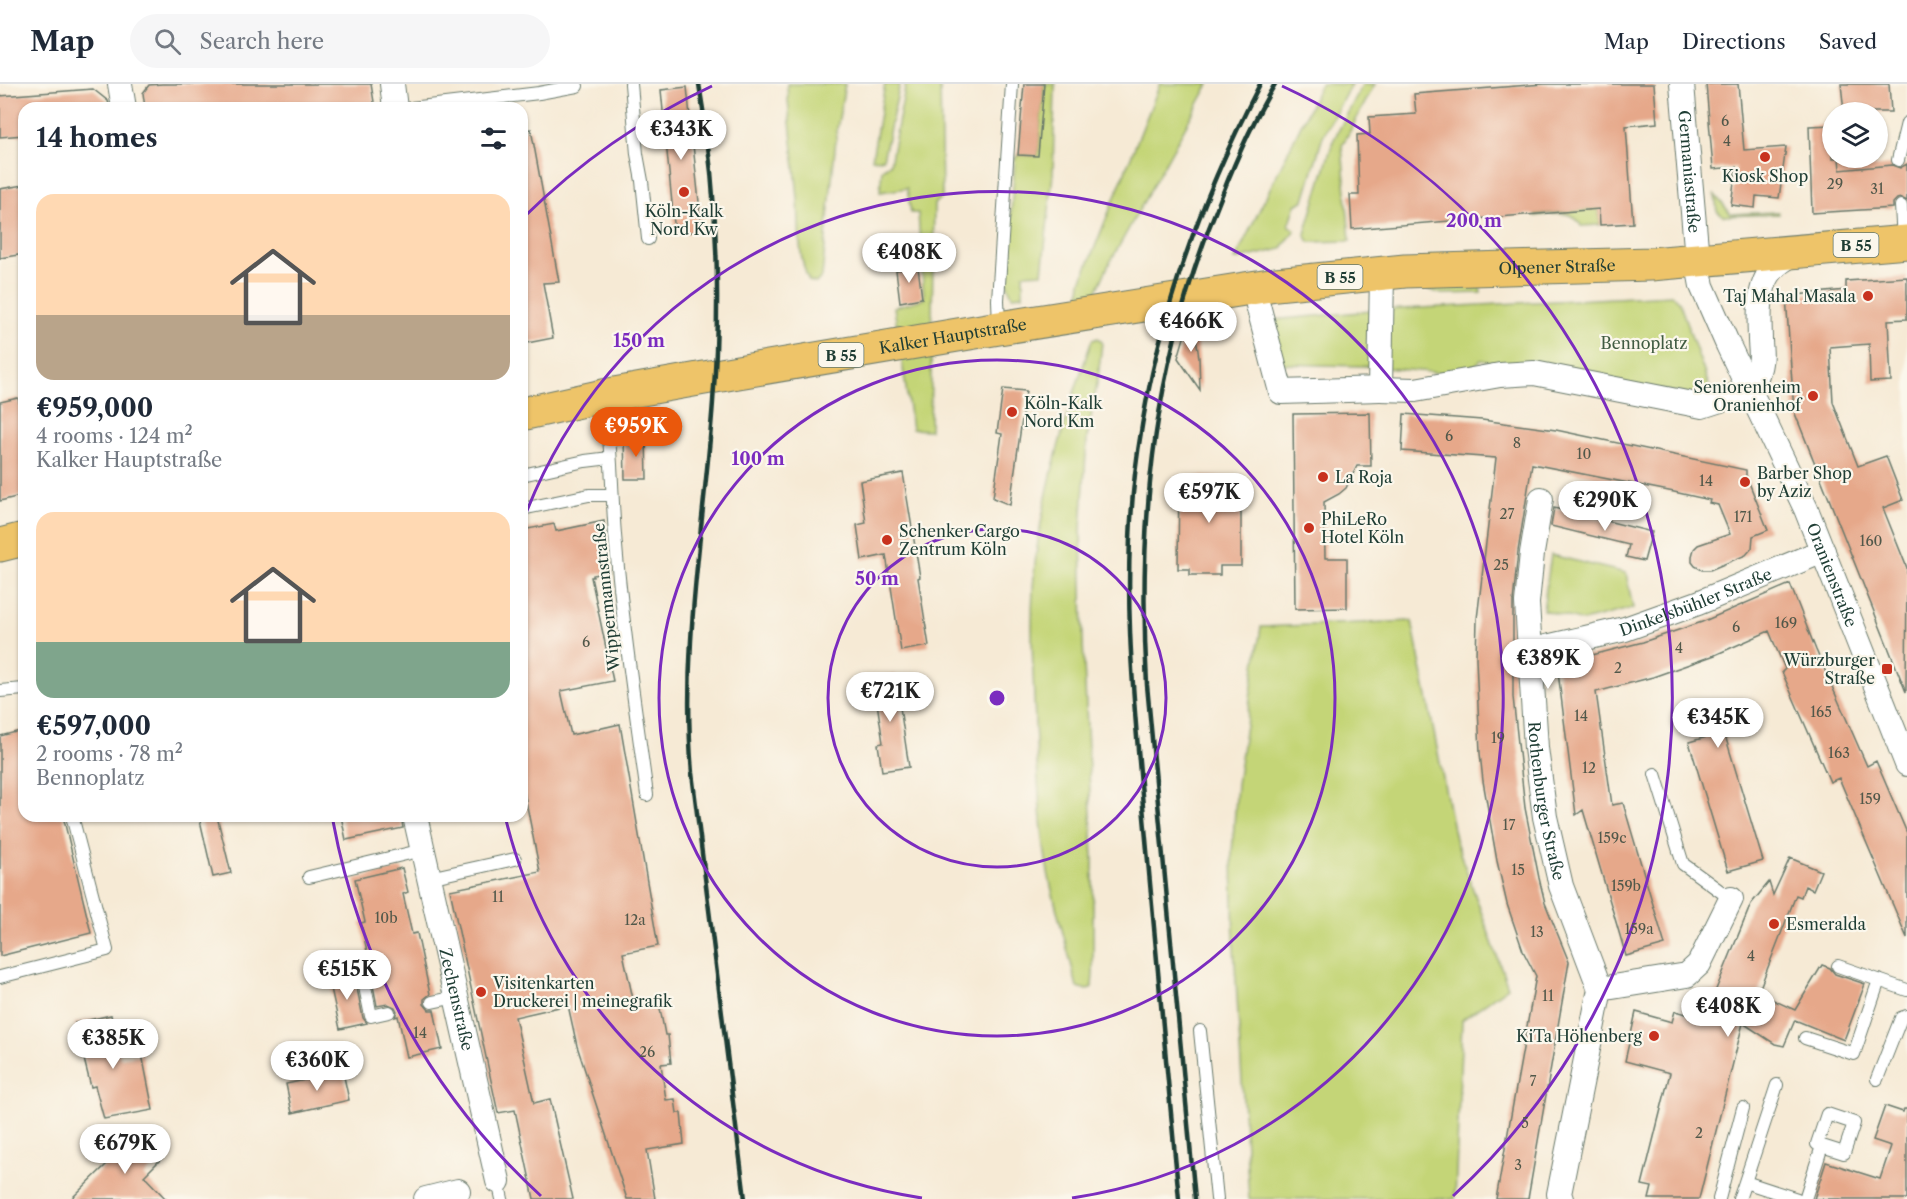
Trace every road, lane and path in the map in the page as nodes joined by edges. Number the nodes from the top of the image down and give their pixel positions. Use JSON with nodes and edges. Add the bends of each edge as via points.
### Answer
{"nodes":[{"id":1,"x":120,"y":84,"type":"edge"},
{"id":2,"x":392,"y":84,"type":"edge"},
{"id":3,"x":631,"y":84,"type":"edge"},
{"id":4,"x":1012,"y":84,"type":"edge"},
{"id":5,"x":1682,"y":84,"type":"edge"},
{"id":6,"x":577,"y":86,"type":"dead end"},
{"id":7,"x":123,"y":102,"type":"edge"},
{"id":8,"x":394,"y":102,"type":"edge"},
{"id":9,"x":463,"y":102,"type":"edge"},
{"id":10,"x":1907,"y":123,"type":"edge"},
{"id":11,"x":1898,"y":160,"type":"dead end"},
{"id":12,"x":1901,"y":206,"type":"dead end"},
{"id":13,"x":648,"y":238,"type":"dead end"},
{"id":14,"x":1905,"y":242,"type":"edge"},
{"id":15,"x":1806,"y":252,"type":"junction"},
{"id":16,"x":1697,"y":259,"type":"junction"},
{"id":17,"x":1382,"y":273,"type":"junction"},
{"id":18,"x":1256,"y":287,"type":"junction"},
{"id":19,"x":1208,"y":295,"type":"joint"},
{"id":20,"x":999,"y":328,"type":"junction"},
{"id":21,"x":1380,"y":389,"type":"junction"},
{"id":22,"x":1751,"y":390,"type":"junction"},
{"id":23,"x":603,"y":396,"type":"junction"},
{"id":24,"x":528,"y":413,"type":"edge"},
{"id":25,"x":610,"y":458,"type":"junction"},
{"id":26,"x":528,"y":474,"type":"edge"},
{"id":27,"x":612,"y":495,"type":"junction"},
{"id":28,"x":1541,"y":499,"type":"dead end"},
{"id":29,"x":528,"y":508,"type":"edge"},
{"id":30,"x":18,"y":540,"type":"edge"},
{"id":31,"x":0,"y":545,"type":"edge"},
{"id":32,"x":1823,"y":551,"type":"junction"},
{"id":33,"x":1529,"y":651,"type":"junction"},
{"id":34,"x":18,"y":690,"type":"edge"},
{"id":35,"x":0,"y":691,"type":"edge"},
{"id":36,"x":1907,"y":764,"type":"edge"},
{"id":37,"x":1655,"y":774,"type":"dead end"},
{"id":38,"x":647,"y":795,"type":"dead end"},
{"id":39,"x":74,"y":822,"type":"edge"},
{"id":40,"x":416,"y":822,"type":"edge"},
{"id":41,"x":423,"y":850,"type":"junction"},
{"id":42,"x":515,"y":859,"type":"dead end"},
{"id":43,"x":309,"y":877,"type":"dead end"},
{"id":44,"x":429,"y":878,"type":"junction"},
{"id":45,"x":1731,"y":899,"type":"joint"},
{"id":46,"x":1838,"y":966,"type":"dead end"},
{"id":47,"x":363,"y":976,"type":"dead end"},
{"id":48,"x":0,"y":977,"type":"edge"},
{"id":49,"x":1879,"y":980,"type":"junction"},
{"id":50,"x":1600,"y":989,"type":"junction"},
{"id":51,"x":1907,"y":990,"type":"edge"},
{"id":52,"x":456,"y":997,"type":"junction"},
{"id":53,"x":432,"y":1002,"type":"dead end"},
{"id":54,"x":389,"y":1012,"type":"dead end"},
{"id":55,"x":1907,"y":1016,"type":"edge"},
{"id":56,"x":1200,"y":1031,"type":"dead end"},
{"id":57,"x":1804,"y":1038,"type":"dead end"},
{"id":58,"x":1877,"y":1080,"type":"dead end"},
{"id":59,"x":1777,"y":1085,"type":"dead end"},
{"id":60,"x":1743,"y":1108,"type":"dead end"},
{"id":61,"x":1822,"y":1146,"type":"dead end"},
{"id":62,"x":1744,"y":1182,"type":"junction"},
{"id":63,"x":500,"y":1190,"type":"edge"},
{"id":64,"x":458,"y":1191,"type":"dead end"},
{"id":65,"x":426,"y":1199,"type":"edge"},
{"id":66,"x":1217,"y":1199,"type":"edge"},
{"id":67,"x":1561,"y":1199,"type":"edge"},
{"id":68,"x":1719,"y":1199,"type":"edge"},
{"id":69,"x":1739,"y":1199,"type":"edge"},
{"id":70,"x":1797,"y":1199,"type":"edge"},
{"id":71,"x":1804,"y":1199,"type":"edge"}],
"edges":[{"from":1,"to":7,"type":"street"},
{"from":2,"to":8,"type":"street"},
{"from":3,"to":13,"type":"lane"},
{"from":4,"to":20,"type":"lane"},
{"from":5,"to":16,"type":"street","name":"Germaniastraße"},
{"from":6,"to":9,"type":"lane"},
{"from":10,"to":11,"type":"lane"},
{"from":12,"to":14,"type":"lane"},
{"from":14,"to":15,"type":"main road","name":"Olpener Straße","number":"B 55"},
{"from":15,"to":16,"type":"main road","name":"Olpener Straße","number":"B 55"},
{"from":15,"to":22,"type":"street","via":[[1781,260],[1764,284],[1759,312],[1761,363]]},
{"from":16,"to":17,"type":"main road","name":"Olpener Straße","number":"B 55"},
{"from":16,"to":22,"type":"street","name":"Oranienstraße","via":[[1702,285]]},
{"from":17,"to":18,"type":"main road","name":"Olpener Straße","number":"B 55"},
{"from":17,"to":21,"type":"street"},
{"from":18,"to":19,"type":"main road","name":"Olpener Straße","number":"B 55"},
{"from":18,"to":21,"type":"street","via":[[1281,392]]},
{"from":19,"to":20,"type":"main road","name":"Kalker Hauptstraße","number":"B 55"},
{"from":20,"to":23,"type":"main road","name":"Kalker Hauptstraße","number":"B 55"},
{"from":21,"to":22,"type":"street","via":[[1415,390],[1534,373],[1702,406]]},
{"from":22,"to":32,"type":"street","name":"Oranienstraße"},
{"from":23,"to":24,"type":"main road","name":"Kalker Hauptstraße","number":"B 55"},
{"from":23,"to":25,"type":"lane","name":"Wippermannstraße"},
{"from":25,"to":26,"type":"lane"},
{"from":25,"to":27,"type":"lane","name":"Wippermannstraße"},
{"from":27,"to":29,"type":"lane","via":[[589,495]]},
{"from":27,"to":38,"type":"lane","name":"Wippermannstraße","via":[[622,610]]},
{"from":28,"to":33,"type":"street","name":"Rothenburger Straße","via":[[1527,603]]},
{"from":30,"to":31,"type":"main road"},
{"from":32,"to":33,"type":"street","name":"Dinkelsbühler Straße","via":[[1625,629]]},
{"from":32,"to":36,"type":"street","name":"Oranienstraße"},
{"from":33,"to":50,"type":"street","name":"Rothenburger Straße","via":[[1545,817],[1561,886]]},
{"from":34,"to":35,"type":"lane"},
{"from":37,"to":45,"type":"lane","via":[[1683,864]]},
{"from":39,"to":48,"type":"lane","via":[[107,950]]},
{"from":40,"to":41,"type":"street","name":"Zechenstraße"},
{"from":41,"to":43,"type":"lane"},
{"from":41,"to":44,"type":"street","name":"Zechenstraße"},
{"from":42,"to":44,"type":"lane"},
{"from":44,"to":52,"type":"street","name":"Zechenstraße"},
{"from":45,"to":50,"type":"street","via":[[1699,964],[1687,975]]},
{"from":46,"to":49,"type":"lane"},
{"from":47,"to":54,"type":"lane","via":[[371,1016]]},
{"from":49,"to":51,"type":"lane"},
{"from":49,"to":57,"type":"lane","via":[[1854,1054]]},
{"from":50,"to":67,"type":"street"},
{"from":52,"to":53,"type":"lane"},
{"from":52,"to":63,"type":"street","name":"Zechenstraße"},
{"from":55,"to":58,"type":"lane","via":[[1901,1018]]},
{"from":56,"to":66,"type":"lane"},
{"from":59,"to":62,"type":"lane"},
{"from":60,"to":68,"type":"lane"},
{"from":61,"to":71,"type":"lane"},
{"from":62,"to":69,"type":"lane"},
{"from":62,"to":70,"type":"lane"},
{"from":64,"to":65,"type":"street"}]}
